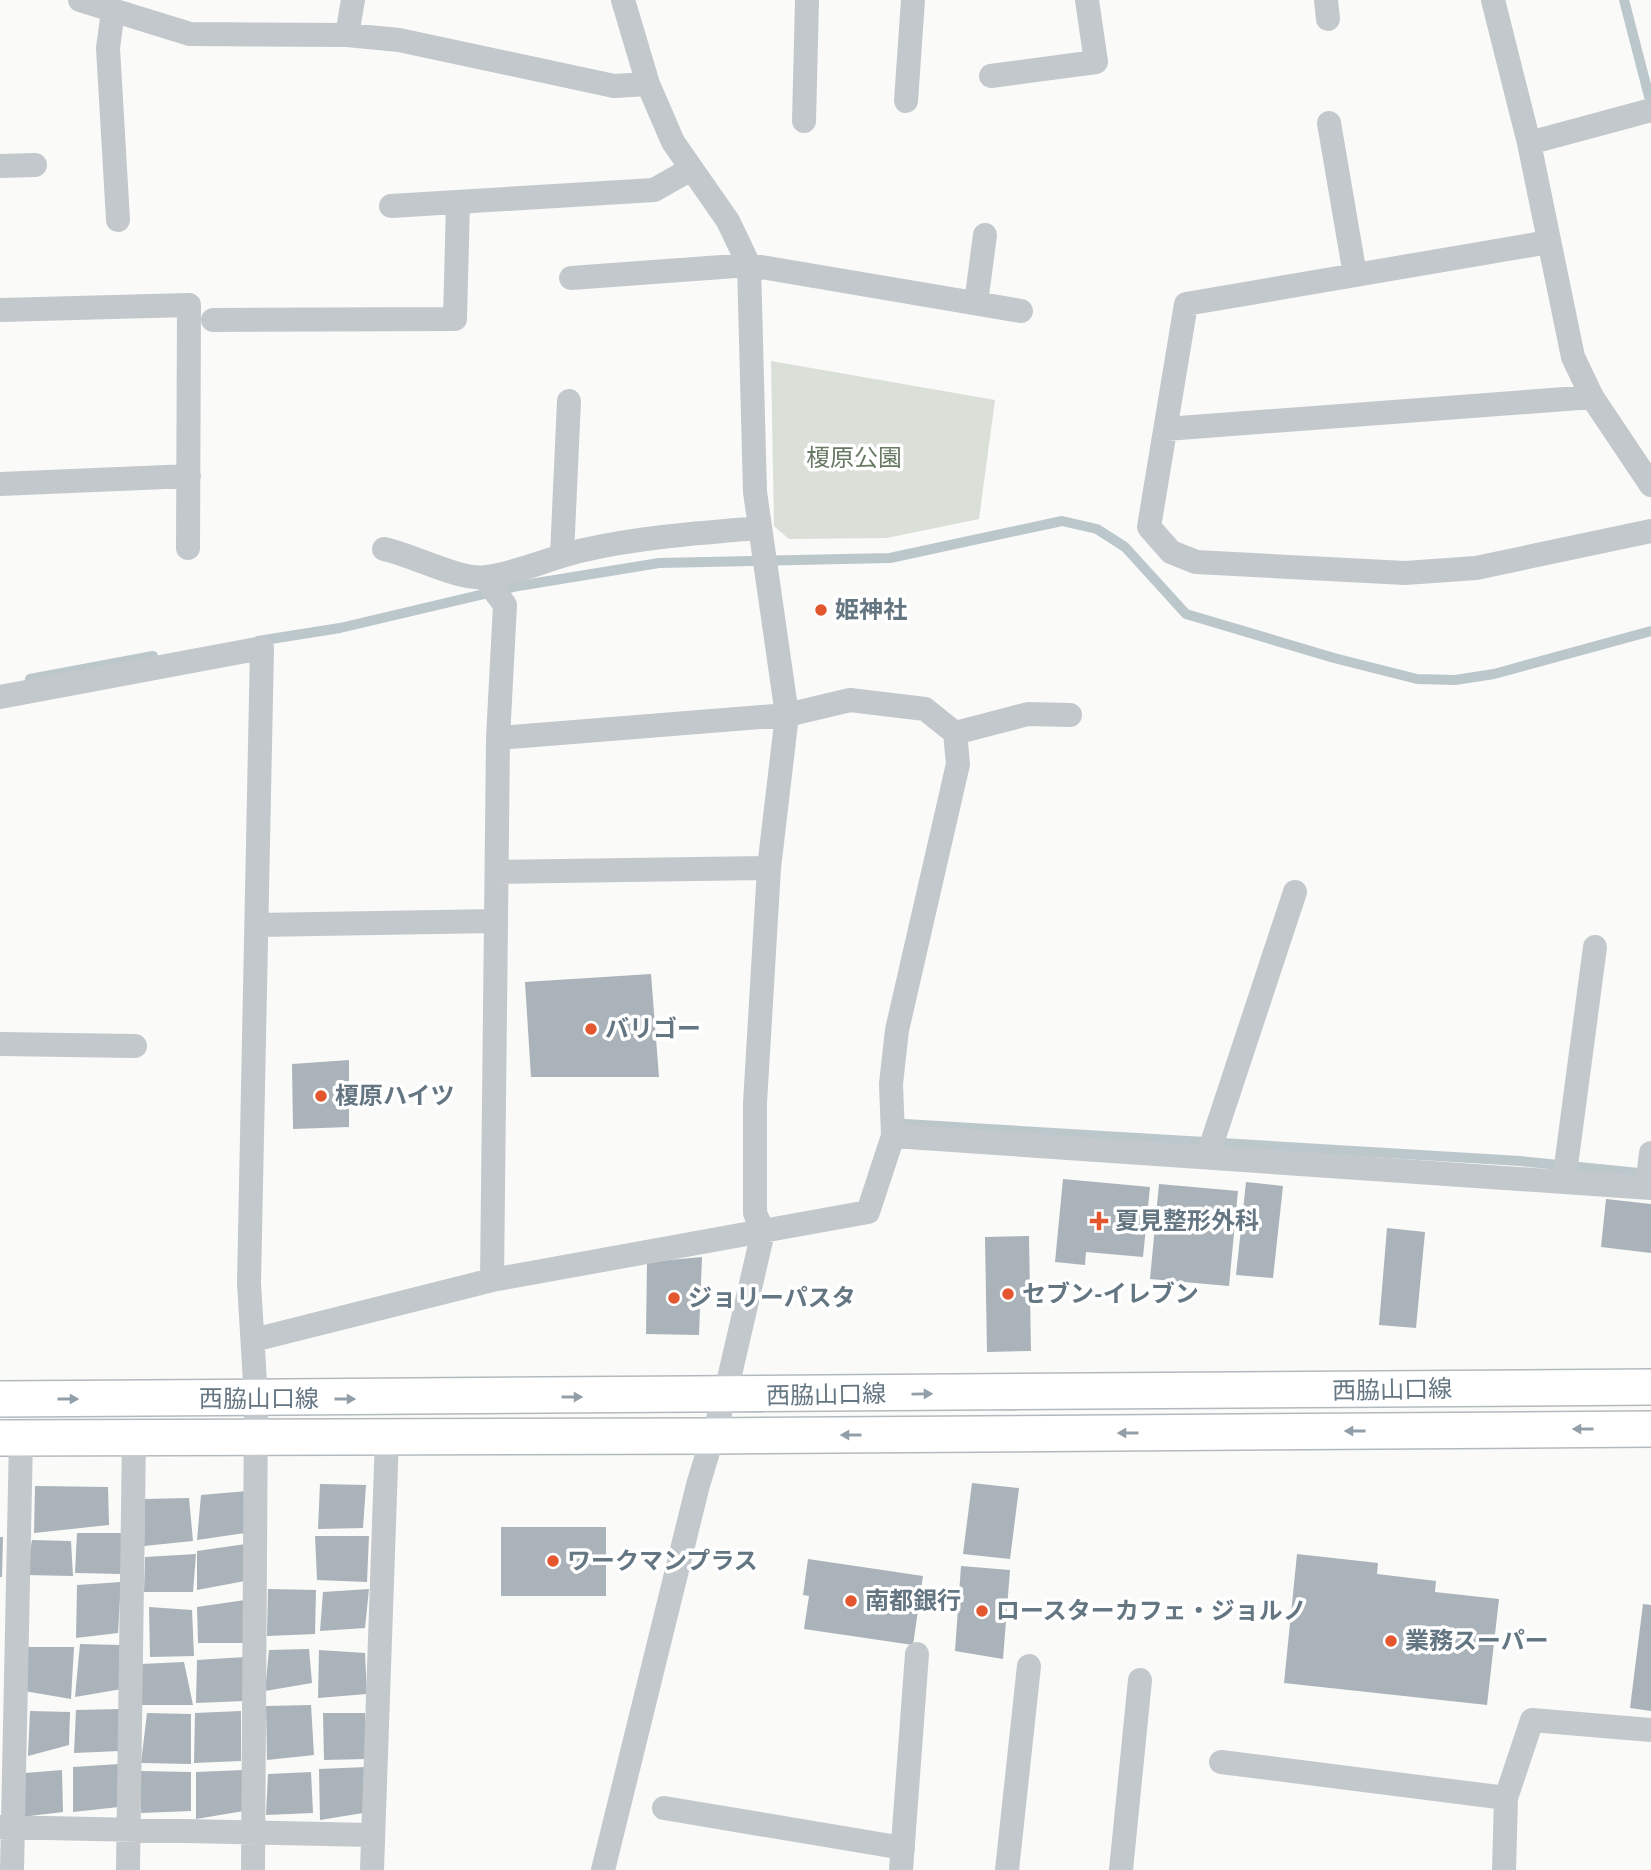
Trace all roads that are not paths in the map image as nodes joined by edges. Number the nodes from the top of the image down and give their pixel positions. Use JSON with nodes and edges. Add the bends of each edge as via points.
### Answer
{"nodes":[{"id":1,"x":80,"y":0,"type":"edge"},
{"id":2,"x":352,"y":0,"type":"edge"},
{"id":3,"x":623,"y":0,"type":"edge"},
{"id":4,"x":807,"y":0,"type":"edge"},
{"id":5,"x":913,"y":0,"type":"edge"},
{"id":6,"x":1087,"y":0,"type":"edge"},
{"id":7,"x":1493,"y":0,"type":"edge"},
{"id":8,"x":113,"y":11,"type":"junction"},
{"id":9,"x":347,"y":35,"type":"junction"},
{"id":10,"x":991,"y":76,"type":"dead end"},
{"id":11,"x":648,"y":84,"type":"junction"},
{"id":12,"x":906,"y":101,"type":"dead end"},
{"id":13,"x":1643,"y":112,"type":"edge"},
{"id":14,"x":804,"y":121,"type":"dead end"},
{"id":15,"x":1329,"y":123,"type":"dead end"},
{"id":16,"x":1529,"y":143,"type":"junction"},
{"id":17,"x":35,"y":165,"type":"dead end"},
{"id":18,"x":0,"y":166,"type":"edge"},
{"id":19,"x":691,"y":169,"type":"junction"},
{"id":20,"x":458,"y":203,"type":"junction"},
{"id":21,"x":391,"y":206,"type":"dead end"},
{"id":22,"x":118,"y":220,"type":"dead end"},
{"id":23,"x":985,"y":235,"type":"dead end"},
{"id":24,"x":1549,"y":242,"type":"junction"},
{"id":25,"x":749,"y":265,"type":"junction"},
{"id":26,"x":1355,"y":275,"type":"junction"},
{"id":27,"x":571,"y":278,"type":"dead end"},
{"id":28,"x":976,"y":303,"type":"junction"},
{"id":29,"x":0,"y":310,"type":"edge"},
{"id":30,"x":1021,"y":311,"type":"dead end"},
{"id":31,"x":213,"y":320,"type":"dead end"},
{"id":32,"x":1592,"y":397,"type":"junction"},
{"id":33,"x":569,"y":401,"type":"dead end"},
{"id":34,"x":1166,"y":429,"type":"junction"},
{"id":35,"x":189,"y":476,"type":"junction"},
{"id":36,"x":0,"y":484,"type":"edge"},
{"id":37,"x":1651,"y":485,"type":"edge"},
{"id":38,"x":759,"y":528,"type":"junction"},
{"id":39,"x":1651,"y":531,"type":"edge"},
{"id":40,"x":188,"y":548,"type":"dead end"},
{"id":41,"x":384,"y":549,"type":"dead end"},
{"id":42,"x":562,"y":555,"type":"junction"},
{"id":43,"x":489,"y":586,"type":"junction"},
{"id":44,"x":0,"y":697,"type":"edge"},
{"id":45,"x":787,"y":715,"type":"junction"},
{"id":46,"x":1070,"y":715,"type":"dead end"},
{"id":47,"x":955,"y":733,"type":"junction"},
{"id":48,"x":498,"y":738,"type":"junction"},
{"id":49,"x":769,"y":868,"type":"junction"},
{"id":50,"x":497,"y":872,"type":"junction"},
{"id":51,"x":1295,"y":892,"type":"dead end"},
{"id":52,"x":496,"y":921,"type":"junction"},
{"id":53,"x":257,"y":925,"type":"junction"},
{"id":54,"x":1595,"y":947,"type":"dead end"},
{"id":55,"x":0,"y":1044,"type":"edge"},
{"id":56,"x":135,"y":1046,"type":"dead end"},
{"id":57,"x":893,"y":1136,"type":"junction"},
{"id":58,"x":1211,"y":1144,"type":"junction"},
{"id":59,"x":1566,"y":1170,"type":"junction"},
{"id":60,"x":1649,"y":1174,"type":"edge"},
{"id":61,"x":763,"y":1233,"type":"junction"},
{"id":62,"x":492,"y":1280,"type":"junction"},
{"id":63,"x":253,"y":1340,"type":"junction"},
{"id":64,"x":1651,"y":1387,"type":"edge"},
{"id":65,"x":725,"y":1396,"type":"junction"},
{"id":66,"x":0,"y":1399,"type":"edge"},
{"id":67,"x":256,"y":1399,"type":"junction"},
{"id":68,"x":1651,"y":1429,"type":"edge"},
{"id":69,"x":711,"y":1436,"type":"junction"},
{"id":70,"x":387,"y":1437,"type":"junction"},
{"id":71,"x":10,"y":1438,"type":"edge"},
{"id":72,"x":134,"y":1438,"type":"junction"},
{"id":73,"x":256,"y":1438,"type":"junction"},
{"id":74,"x":917,"y":1654,"type":"dead end"},
{"id":75,"x":1029,"y":1666,"type":"dead end"},
{"id":76,"x":1140,"y":1680,"type":"dead end"},
{"id":77,"x":1651,"y":1730,"type":"edge"},
{"id":78,"x":1221,"y":1762,"type":"dead end"},
{"id":79,"x":1506,"y":1798,"type":"junction"},
{"id":80,"x":664,"y":1808,"type":"dead end"},
{"id":81,"x":7,"y":1827,"type":"edge"},
{"id":82,"x":128,"y":1831,"type":"junction"},
{"id":83,"x":254,"y":1833,"type":"junction"},
{"id":84,"x":372,"y":1835,"type":"junction"},
{"id":85,"x":902,"y":1859,"type":"edge"},
{"id":86,"x":12,"y":1870,"type":"edge"},
{"id":87,"x":128,"y":1870,"type":"edge"},
{"id":88,"x":253,"y":1870,"type":"edge"},
{"id":89,"x":372,"y":1870,"type":"edge"},
{"id":90,"x":603,"y":1870,"type":"edge"},
{"id":91,"x":1007,"y":1870,"type":"edge"},
{"id":92,"x":1121,"y":1870,"type":"edge"},
{"id":93,"x":1504,"y":1870,"type":"edge"}],
"edges":[{"from":1,"to":8,"type":"street"},
{"from":2,"to":9,"type":"street"},
{"from":3,"to":11,"type":"street"},
{"from":4,"to":14,"type":"street"},
{"from":5,"to":12,"type":"street"},
{"from":6,"to":10,"type":"street","via":[[1097,62]]},
{"from":7,"to":16,"type":"street"},
{"from":8,"to":9,"type":"street","via":[[190,34]]},
{"from":8,"to":22,"type":"street","via":[[108,48]]},
{"from":9,"to":11,"type":"street","via":[[399,40],[614,86]]},
{"from":11,"to":19,"type":"street","via":[[673,142]]},
{"from":13,"to":16,"type":"street"},
{"from":15,"to":26,"type":"street"},
{"from":16,"to":24,"type":"street"},
{"from":17,"to":18,"type":"street"},
{"from":19,"to":20,"type":"street","via":[[654,190]]},
{"from":19,"to":25,"type":"street","via":[[728,221]]},
{"from":20,"to":21,"type":"street"},
{"from":20,"to":31,"type":"street","via":[[455,320]]},
{"from":23,"to":28,"type":"street"},
{"from":24,"to":26,"type":"street"},
{"from":24,"to":32,"type":"street","via":[[1573,357]]},
{"from":25,"to":27,"type":"street"},
{"from":25,"to":28,"type":"street"},
{"from":25,"to":38,"type":"street"},
{"from":26,"to":34,"type":"street","via":[[1186,304]]},
{"from":28,"to":30,"type":"street"},
{"from":29,"to":35,"type":"street","via":[[189,305]]},
{"from":32,"to":34,"type":"street"},
{"from":32,"to":37,"type":"street"},
{"from":33,"to":42,"type":"street"},
{"from":34,"to":39,"type":"street","via":[[1149,527],[1171,552],[1196,562],[1405,573],[1476,568]]},
{"from":35,"to":36,"type":"street"},
{"from":35,"to":40,"type":"street"},
{"from":38,"to":42,"type":"street","via":[[624,541]]},
{"from":38,"to":45,"type":"street"},
{"from":41,"to":43,"type":"street"},
{"from":42,"to":43,"type":"street"},
{"from":43,"to":48,"type":"street","via":[[505,605]]},
{"from":44,"to":53,"type":"street","via":[[262,649]]},
{"from":45,"to":47,"type":"street","via":[[850,700],[925,709]]},
{"from":45,"to":48,"type":"street"},
{"from":45,"to":49,"type":"street"},
{"from":46,"to":47,"type":"street","via":[[1028,714]]},
{"from":47,"to":57,"type":"street","via":[[958,764],[897,1030],[891,1084]]},
{"from":48,"to":50,"type":"street"},
{"from":49,"to":50,"type":"street"},
{"from":49,"to":61,"type":"street","via":[[755,1103],[755,1213]]},
{"from":50,"to":52,"type":"street"},
{"from":51,"to":58,"type":"street"},
{"from":52,"to":53,"type":"street"},
{"from":52,"to":62,"type":"street"},
{"from":53,"to":63,"type":"street","via":[[249,1283]]},
{"from":54,"to":59,"type":"street"},
{"from":55,"to":56,"type":"street"},
{"from":57,"to":58,"type":"street"},
{"from":57,"to":61,"type":"street","via":[[868,1212]]},
{"from":58,"to":59,"type":"street"},
{"from":59,"to":60,"type":"street"},
{"from":61,"to":62,"type":"street","via":[[660,1247]]},
{"from":61,"to":65,"type":"street"},
{"from":62,"to":63,"type":"street"},
{"from":63,"to":67,"type":"street"},
{"from":65,"to":64,"type":"street","name":"西脇山口線","one_way":true},
{"from":67,"to":65,"type":"street","name":"西脇山口線","one_way":true},
{"from":65,"to":69,"type":"street"},
{"from":66,"to":67,"type":"street","name":"西脇山口線","one_way":true},
{"from":67,"to":73,"type":"street"},
{"from":68,"to":69,"type":"street","name":"西脇山口線","one_way":true},
{"from":69,"to":70,"type":"street","name":"西脇山口線"},
{"from":69,"to":90,"type":"street"},
{"from":70,"to":73,"type":"street","name":"西脇山口線"},
{"from":70,"to":84,"type":"street"},
{"from":71,"to":72,"type":"street","name":"西脇山口線"},
{"from":71,"to":81,"type":"street"},
{"from":72,"to":73,"type":"street","name":"西脇山口線"},
{"from":72,"to":82,"type":"street"},
{"from":73,"to":83,"type":"street"},
{"from":74,"to":85,"type":"street"},
{"from":75,"to":91,"type":"street"},
{"from":76,"to":92,"type":"street"},
{"from":77,"to":79,"type":"street","via":[[1532,1720]]},
{"from":78,"to":79,"type":"street"},
{"from":79,"to":93,"type":"street"},
{"from":80,"to":85,"type":"street"},
{"from":81,"to":82,"type":"street"},
{"from":81,"to":86,"type":"street"},
{"from":82,"to":83,"type":"street"},
{"from":82,"to":87,"type":"street"},
{"from":83,"to":84,"type":"street"},
{"from":83,"to":88,"type":"street"},
{"from":84,"to":89,"type":"street"}]}
